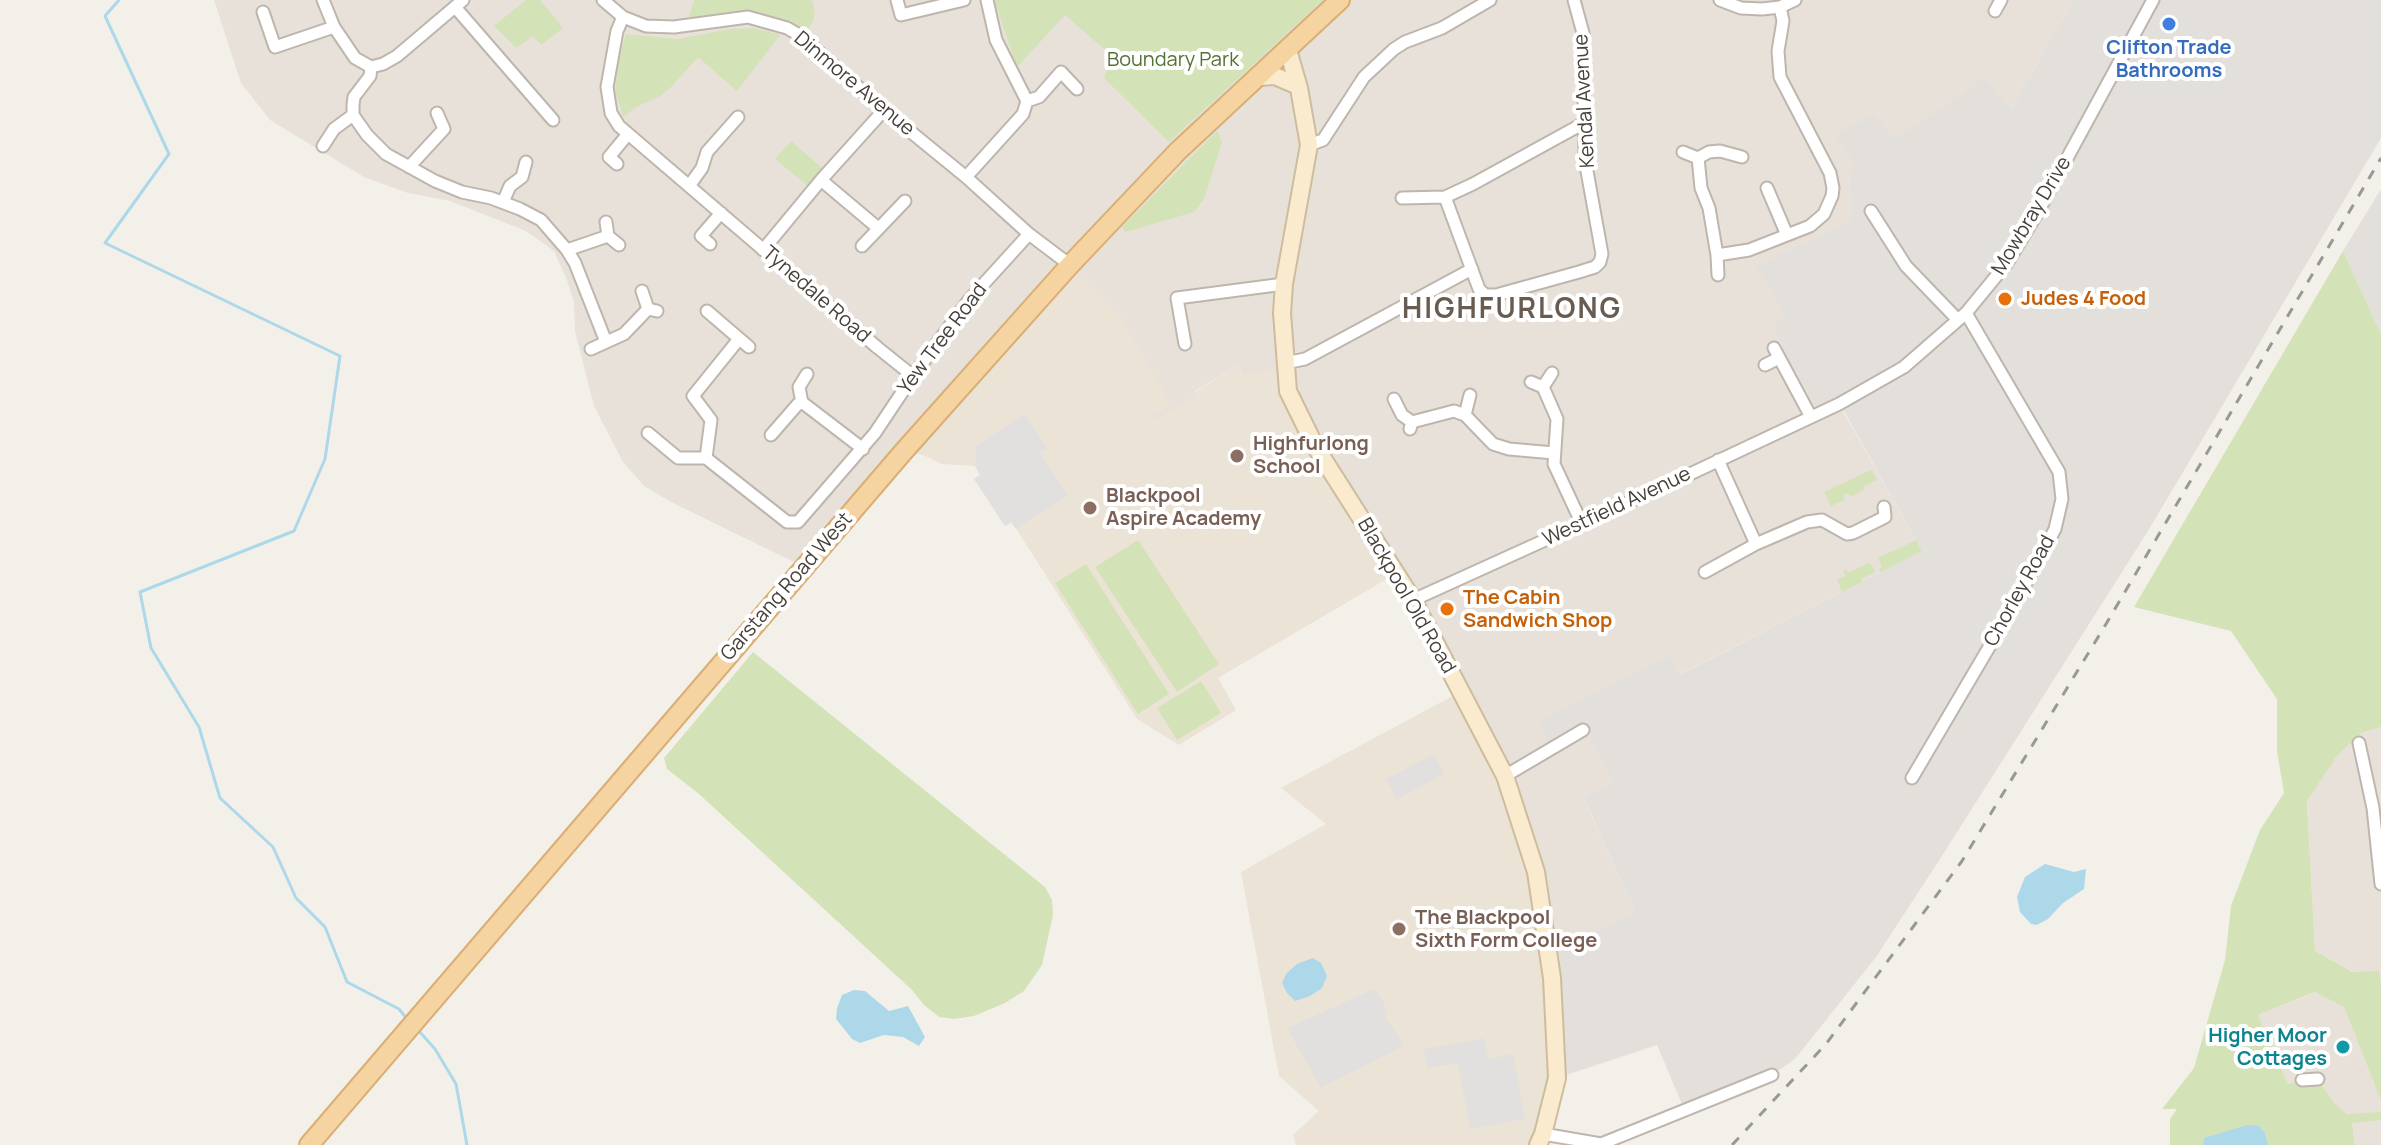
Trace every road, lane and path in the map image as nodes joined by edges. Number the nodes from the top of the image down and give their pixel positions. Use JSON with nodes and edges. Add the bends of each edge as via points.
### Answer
{"nodes":[{"id":1,"x":323,"y":0,"type":"edge"},
{"id":2,"x":603,"y":0,"type":"edge"},
{"id":3,"x":897,"y":0,"type":"edge"},
{"id":4,"x":964,"y":0,"type":"edge"},
{"id":5,"x":987,"y":0,"type":"edge"},
{"id":6,"x":1340,"y":0,"type":"edge"},
{"id":7,"x":1490,"y":0,"type":"edge"},
{"id":8,"x":1574,"y":0,"type":"edge"},
{"id":9,"x":1720,"y":0,"type":"edge"},
{"id":10,"x":1795,"y":0,"type":"edge"},
{"id":11,"x":2153,"y":0,"type":"edge"},
{"id":12,"x":459,"y":4,"type":"edge"},
{"id":13,"x":1780,"y":7,"type":"junction"},
{"id":14,"x":263,"y":12,"type":"dead end"},
{"id":15,"x":623,"y":17,"type":"junction"},
{"id":16,"x":334,"y":27,"type":"junction"},
{"id":17,"x":1288,"y":50,"type":"junction"},
{"id":18,"x":371,"y":67,"type":"junction"},
{"id":19,"x":1078,"y":69,"type":"dead end"},
{"id":20,"x":1259,"y":77,"type":"junction"},
{"id":21,"x":1298,"y":86,"type":"junction"},
{"id":22,"x":551,"y":95,"type":"dead end"},
{"id":23,"x":1027,"y":101,"type":"junction"},
{"id":24,"x":540,"y":105,"type":"junction"},
{"id":25,"x":884,"y":110,"type":"junction"},
{"id":26,"x":437,"y":113,"type":"dead end"},
{"id":27,"x":353,"y":115,"type":"junction"},
{"id":28,"x":553,"y":120,"type":"dead end"},
{"id":29,"x":1584,"y":123,"type":"junction"},
{"id":30,"x":743,"y":131,"type":"dead end"},
{"id":31,"x":628,"y":134,"type":"junction"},
{"id":32,"x":1309,"y":145,"type":"junction"},
{"id":33,"x":323,"y":146,"type":"dead end"},
{"id":34,"x":1683,"y":152,"type":"dead end"},
{"id":35,"x":1742,"y":157,"type":"dead end"},
{"id":36,"x":1698,"y":158,"type":"junction"},
{"id":37,"x":526,"y":162,"type":"dead end"},
{"id":38,"x":617,"y":164,"type":"dead end"},
{"id":39,"x":409,"y":167,"type":"junction"},
{"id":40,"x":966,"y":177,"type":"junction"},
{"id":41,"x":821,"y":180,"type":"junction"},
{"id":42,"x":689,"y":186,"type":"junction"},
{"id":43,"x":1767,"y":188,"type":"dead end"},
{"id":44,"x":1445,"y":197,"type":"junction"},
{"id":45,"x":1402,"y":198,"type":"dead end"},
{"id":46,"x":905,"y":201,"type":"dead end"},
{"id":47,"x":503,"y":202,"type":"junction"},
{"id":48,"x":1871,"y":211,"type":"dead end"},
{"id":49,"x":721,"y":213,"type":"junction"},
{"id":50,"x":606,"y":222,"type":"dead end"},
{"id":51,"x":878,"y":228,"type":"junction"},
{"id":52,"x":1029,"y":234,"type":"junction"},
{"id":53,"x":1787,"y":235,"type":"junction"},
{"id":54,"x":608,"y":236,"type":"junction"},
{"id":55,"x":710,"y":244,"type":"dead end"},
{"id":56,"x":619,"y":245,"type":"dead end"},
{"id":57,"x":862,"y":246,"type":"dead end"},
{"id":58,"x":567,"y":250,"type":"junction"},
{"id":59,"x":763,"y":250,"type":"junction"},
{"id":60,"x":1717,"y":255,"type":"junction"},
{"id":61,"x":1070,"y":265,"type":"junction"},
{"id":62,"x":1472,"y":269,"type":"junction"},
{"id":63,"x":1718,"y":275,"type":"dead end"},
{"id":64,"x":1284,"y":284,"type":"junction"},
{"id":65,"x":642,"y":291,"type":"dead end"},
{"id":66,"x":707,"y":311,"type":"dead end"},
{"id":67,"x":1962,"y":316,"type":"junction"},
{"id":68,"x":606,"y":342,"type":"junction"},
{"id":69,"x":1185,"y":344,"type":"dead end"},
{"id":70,"x":591,"y":349,"type":"dead end"},
{"id":71,"x":1285,"y":363,"type":"junction"},
{"id":72,"x":1765,"y":365,"type":"dead end"},
{"id":73,"x":1552,"y":373,"type":"dead end"},
{"id":74,"x":807,"y":374,"type":"dead end"},
{"id":75,"x":913,"y":376,"type":"junction"},
{"id":76,"x":1531,"y":382,"type":"dead end"},
{"id":77,"x":1543,"y":387,"type":"junction"},
{"id":78,"x":1470,"y":395,"type":"dead end"},
{"id":79,"x":1394,"y":399,"type":"dead end"},
{"id":80,"x":802,"y":403,"type":"junction"},
{"id":81,"x":1465,"y":415,"type":"junction"},
{"id":82,"x":1816,"y":415,"type":"junction"},
{"id":83,"x":648,"y":433,"type":"dead end"},
{"id":84,"x":771,"y":435,"type":"dead end"},
{"id":85,"x":863,"y":449,"type":"junction"},
{"id":86,"x":1554,"y":453,"type":"junction"},
{"id":87,"x":706,"y":458,"type":"junction"},
{"id":88,"x":1718,"y":460,"type":"junction"},
{"id":89,"x":1888,"y":517,"type":"dead end"},
{"id":90,"x":1582,"y":524,"type":"junction"},
{"id":91,"x":1756,"y":544,"type":"junction"},
{"id":92,"x":1705,"y":572,"type":"dead end"},
{"id":93,"x":1413,"y":600,"type":"junction"},
{"id":94,"x":1583,"y":730,"type":"dead end"},
{"id":95,"x":2359,"y":743,"type":"dead end"},
{"id":96,"x":1505,"y":776,"type":"junction"},
{"id":97,"x":1912,"y":778,"type":"dead end"},
{"id":98,"x":2377,"y":807,"type":"edge"},
{"id":99,"x":2381,"y":884,"type":"edge"},
{"id":100,"x":1772,"y":1075,"type":"dead end"},
{"id":101,"x":2318,"y":1079,"type":"dead end"},
{"id":102,"x":2302,"y":1080,"type":"dead end"},
{"id":103,"x":1541,"y":1140,"type":"edge"},
{"id":104,"x":309,"y":1145,"type":"edge"}],
"edges":[{"from":1,"to":16,"type":"street"},
{"from":2,"to":15,"type":"street","name":"Dinmore Avenue"},
{"from":3,"to":4,"type":"street","via":[[901,15]]},
{"from":5,"to":23,"type":"street","via":[[996,40]]},
{"from":6,"to":17,"type":"main road","name":"Garstang Road West"},
{"from":7,"to":32,"type":"street","via":[[1394,49],[1364,77],[1323,140]]},
{"from":8,"to":29,"type":"street","name":"Kendal Avenue","via":[[1583,33]]},
{"from":9,"to":13,"type":"street","via":[[1741,8]]},
{"from":10,"to":13,"type":"street"},
{"from":11,"to":67,"type":"street","name":"Mowbray Drive","via":[[2018,246]]},
{"from":12,"to":18,"type":"street","via":[[397,56]]},
{"from":12,"to":24,"type":"street"},
{"from":13,"to":53,"type":"street","via":[[1780,77],[1820,151],[1833,188],[1820,219]]},
{"from":14,"to":16,"type":"street","via":[[275,47]]},
{"from":15,"to":25,"type":"street","name":"Dinmore Avenue","via":[[654,26],[748,17],[782,26],[801,36]]},
{"from":15,"to":31,"type":"street","name":"Tynedale Road","via":[[607,96],[611,113]]},
{"from":16,"to":18,"type":"street","via":[[355,58]]},
{"from":17,"to":20,"type":"main road","name":"Garstang Road West"},
{"from":17,"to":21,"type":"main road","name":"Blackpool Old Road"},
{"from":18,"to":27,"type":"street","via":[[354,97]]},
{"from":19,"to":23,"type":"street","via":[[1072,84],[1061,72],[1039,97]]},
{"from":20,"to":21,"type":"main road","via":[[1275,76]]},
{"from":20,"to":61,"type":"main road","name":"Garstang Road West","via":[[1178,151]]},
{"from":21,"to":32,"type":"main road","name":"Blackpool Old Road"},
{"from":22,"to":24,"type":"street"},
{"from":23,"to":40,"type":"street","via":[[1023,114]]},
{"from":24,"to":28,"type":"street"},
{"from":25,"to":40,"type":"street","name":"Dinmore Avenue"},
{"from":25,"to":41,"type":"street"},
{"from":26,"to":39,"type":"street","via":[[448,130]]},
{"from":27,"to":33,"type":"street"},
{"from":27,"to":39,"type":"street","via":[[375,144]]},
{"from":29,"to":44,"type":"street"},
{"from":29,"to":62,"type":"street","name":"Kendal Avenue","via":[[1600,262],[1496,295],[1479,289]]},
{"from":30,"to":42,"type":"street","via":[[735,120],[707,152]]},
{"from":31,"to":38,"type":"street","via":[[609,157]]},
{"from":31,"to":42,"type":"street","name":"Tynedale Road"},
{"from":32,"to":64,"type":"main road","name":"Blackpool Old Road"},
{"from":34,"to":36,"type":"street"},
{"from":35,"to":36,"type":"street","via":[[1720,151]]},
{"from":36,"to":60,"type":"street"},
{"from":37,"to":47,"type":"street","via":[[525,180],[510,186]]},
{"from":39,"to":47,"type":"street","via":[[451,188]]},
{"from":40,"to":52,"type":"street","name":"Dinmore Avenue"},
{"from":41,"to":51,"type":"street"},
{"from":41,"to":59,"type":"street"},
{"from":42,"to":49,"type":"street","name":"Tynedale Road"},
{"from":43,"to":53,"type":"street"},
{"from":44,"to":45,"type":"street"},
{"from":44,"to":62,"type":"street","name":"Kendal Avenue"},
{"from":46,"to":51,"type":"street"},
{"from":47,"to":58,"type":"street","via":[[541,220]]},
{"from":48,"to":67,"type":"street","name":"Chorley Road","via":[[1906,266]]},
{"from":49,"to":55,"type":"street","via":[[701,236]]},
{"from":49,"to":59,"type":"street","name":"Tynedale Road"},
{"from":50,"to":54,"type":"street"},
{"from":51,"to":57,"type":"street"},
{"from":52,"to":61,"type":"street","name":"Dinmore Avenue"},
{"from":52,"to":75,"type":"street","name":"Yew Tree Road","via":[[969,300]]},
{"from":53,"to":60,"type":"street"},
{"from":54,"to":56,"type":"street"},
{"from":54,"to":58,"type":"street"},
{"from":58,"to":68,"type":"street"},
{"from":59,"to":75,"type":"street","name":"Tynedale Road"},
{"from":60,"to":63,"type":"street"},
{"from":61,"to":104,"type":"main road","name":"Garstang Road West"},
{"from":62,"to":71,"type":"street","via":[[1305,359]]},
{"from":64,"to":69,"type":"street","via":[[1173,299]]},
{"from":64,"to":71,"type":"main road","name":"Blackpool Old Road"},
{"from":65,"to":68,"type":"street","via":[[653,310]]},
{"from":66,"to":87,"type":"street","via":[[744,343],[693,396],[711,420]]},
{"from":67,"to":82,"type":"street","name":"Mowbray Drive","via":[[1904,367]]},
{"from":67,"to":97,"type":"street","name":"Chorley Road","via":[[2059,472],[2062,499],[2055,529],[2018,598]]},
{"from":68,"to":70,"type":"street"},
{"from":71,"to":93,"type":"main road","name":"Blackpool Old Road","via":[[1288,391],[1315,446]]},
{"from":72,"to":82,"type":"street","via":[[1777,353]]},
{"from":73,"to":77,"type":"street"},
{"from":74,"to":80,"type":"street","via":[[799,387]]},
{"from":75,"to":85,"type":"street","name":"Yew Tree Road"},
{"from":76,"to":77,"type":"street"},
{"from":77,"to":86,"type":"street","via":[[1557,419]]},
{"from":78,"to":81,"type":"street"},
{"from":79,"to":81,"type":"street","via":[[1411,425],[1440,413]]},
{"from":80,"to":84,"type":"street"},
{"from":80,"to":85,"type":"street"},
{"from":81,"to":86,"type":"street","via":[[1493,444]]},
{"from":82,"to":88,"type":"street","name":"Westfield Avenue"},
{"from":83,"to":87,"type":"street","via":[[678,458]]},
{"from":85,"to":87,"type":"street","name":"Yew Tree Road","via":[[798,522],[791,523]]},
{"from":86,"to":90,"type":"street","via":[[1558,476]]},
{"from":88,"to":90,"type":"street","name":"Westfield Avenue"},
{"from":88,"to":91,"type":"street"},
{"from":89,"to":91,"type":"street","via":[[1850,534],[1816,520]]},
{"from":90,"to":93,"type":"street","name":"Westfield Avenue"},
{"from":91,"to":92,"type":"street"},
{"from":93,"to":96,"type":"main road","name":"Blackpool Old Road"},
{"from":94,"to":96,"type":"street"},
{"from":95,"to":98,"type":"street"},
{"from":96,"to":103,"type":"main road","name":"Blackpool Old Road","via":[[1536,872],[1552,978],[1557,1078]]},
{"from":98,"to":99,"type":"street"},
{"from":100,"to":103,"type":"street","via":[[1601,1144]]},
{"from":101,"to":102,"type":"street"}]}
